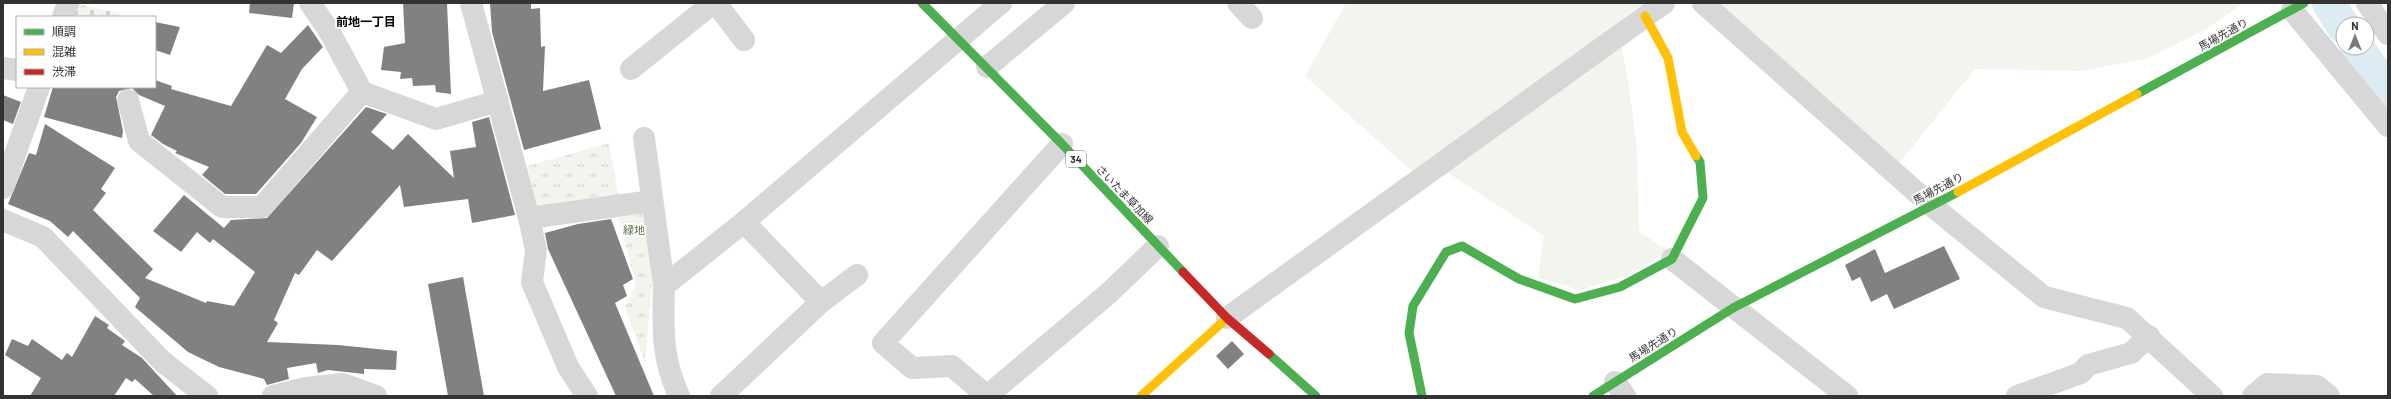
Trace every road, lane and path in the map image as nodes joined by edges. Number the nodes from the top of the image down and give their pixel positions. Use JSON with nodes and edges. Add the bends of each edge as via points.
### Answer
{"nodes":[{"id":1,"x":68,"y":3,"type":"edge"},
{"id":2,"x":310,"y":3,"type":"edge"},
{"id":3,"x":471,"y":3,"type":"edge"},
{"id":4,"x":715,"y":3,"type":"edge"},
{"id":5,"x":922,"y":3,"type":"edge"},
{"id":6,"x":1001,"y":3,"type":"edge"},
{"id":7,"x":1064,"y":3,"type":"edge"},
{"id":8,"x":1664,"y":3,"type":"edge"},
{"id":9,"x":1703,"y":3,"type":"edge"},
{"id":10,"x":2367,"y":3,"type":"edge"},
{"id":11,"x":2298,"y":6,"type":"edge"},
{"id":12,"x":63,"y":16,"type":"edge"},
{"id":13,"x":1645,"y":16,"type":"junction"},
{"id":14,"x":2388,"y":34,"type":"edge"},
{"id":15,"x":744,"y":40,"type":"dead end"},
{"id":16,"x":958,"y":41,"type":"junction"},
{"id":17,"x":987,"y":67,"type":"junction"},
{"id":18,"x":3,"y":68,"type":"edge"},
{"id":19,"x":631,"y":69,"type":"dead end"},
{"id":20,"x":16,"y":70,"type":"edge"},
{"id":21,"x":39,"y":88,"type":"edge"},
{"id":22,"x":362,"y":92,"type":"junction"},
{"id":23,"x":128,"y":100,"type":"dead end"},
{"id":24,"x":498,"y":100,"type":"junction"},
{"id":25,"x":2388,"y":126,"type":"edge"},
{"id":26,"x":644,"y":138,"type":"dead end"},
{"id":27,"x":1062,"y":144,"type":"junction"},
{"id":28,"x":3,"y":188,"type":"edge"},
{"id":29,"x":652,"y":201,"type":"junction"},
{"id":30,"x":1932,"y":206,"type":"junction"},
{"id":31,"x":529,"y":218,"type":"junction"},
{"id":32,"x":3,"y":220,"type":"edge"},
{"id":33,"x":744,"y":222,"type":"junction"},
{"id":34,"x":1158,"y":246,"type":"junction"},
{"id":35,"x":1672,"y":259,"type":"junction"},
{"id":36,"x":856,"y":275,"type":"dead end"},
{"id":37,"x":664,"y":286,"type":"junction"},
{"id":38,"x":821,"y":302,"type":"junction"},
{"id":39,"x":1733,"y":308,"type":"junction"},
{"id":40,"x":1226,"y":318,"type":"junction"},
{"id":41,"x":2149,"y":336,"type":"junction"},
{"id":42,"x":1620,"y":389,"type":"edge"},
{"id":43,"x":207,"y":396,"type":"edge"},
{"id":44,"x":272,"y":396,"type":"edge"},
{"id":45,"x":376,"y":396,"type":"edge"},
{"id":46,"x":587,"y":396,"type":"edge"},
{"id":47,"x":679,"y":396,"type":"edge"},
{"id":48,"x":721,"y":396,"type":"edge"},
{"id":49,"x":987,"y":396,"type":"edge"},
{"id":50,"x":1142,"y":396,"type":"edge"},
{"id":51,"x":1316,"y":396,"type":"edge"},
{"id":52,"x":1422,"y":396,"type":"edge"},
{"id":53,"x":1593,"y":396,"type":"edge"},
{"id":54,"x":1847,"y":396,"type":"edge"},
{"id":55,"x":2017,"y":396,"type":"edge"},
{"id":56,"x":2212,"y":396,"type":"edge"},
{"id":57,"x":2253,"y":396,"type":"edge"},
{"id":58,"x":2329,"y":396,"type":"edge"}],
"edges":[{"from":1,"to":12,"type":"street"},
{"from":2,"to":22,"type":"street","via":[[328,29]]},
{"from":3,"to":24,"type":"street"},
{"from":4,"to":15,"type":"street"},
{"from":4,"to":19,"type":"street"},
{"from":5,"to":16,"type":"street","name":"さいたま草加線","number":"34"},
{"from":6,"to":16,"type":"street"},
{"from":7,"to":17,"type":"street"},
{"from":8,"to":13,"type":"street"},
{"from":9,"to":30,"type":"street"},
{"from":10,"to":14,"type":"street"},
{"from":11,"to":25,"type":"street"},
{"from":11,"to":30,"type":"street","name":"馬場先通り"},
{"from":13,"to":35,"type":"street","via":[[1668,58],[1682,132],[1700,162],[1703,198]]},
{"from":13,"to":40,"type":"street"},
{"from":16,"to":17,"type":"street","name":"さいたま草加線","number":"34"},
{"from":16,"to":33,"type":"street"},
{"from":17,"to":27,"type":"street","name":"さいたま草加線","number":"34"},
{"from":18,"to":20,"type":"street"},
{"from":21,"to":28,"type":"street"},
{"from":22,"to":23,"type":"street","via":[[262,207],[222,207],[139,141]]},
{"from":22,"to":24,"type":"street","via":[[436,119]]},
{"from":24,"to":31,"type":"street"},
{"from":26,"to":29,"type":"street"},
{"from":27,"to":34,"type":"street","name":"さいたま草加線","number":"34"},
{"from":27,"to":49,"type":"street","via":[[883,343],[912,368],[952,366]]},
{"from":29,"to":31,"type":"street"},
{"from":29,"to":37,"type":"street"},
{"from":30,"to":39,"type":"street","name":"馬場先通り"},
{"from":30,"to":41,"type":"street","via":[[2044,297],[2127,318]]},
{"from":31,"to":46,"type":"street","via":[[536,250],[532,282],[568,367]]},
{"from":32,"to":43,"type":"street","via":[[43,237],[162,362]]},
{"from":33,"to":37,"type":"street"},
{"from":33,"to":38,"type":"street"},
{"from":34,"to":40,"type":"street","name":"さいたま草加線","number":"34"},
{"from":34,"to":49,"type":"street","via":[[1109,293]]},
{"from":35,"to":39,"type":"street"},
{"from":35,"to":52,"type":"street","via":[[1620,287],[1575,299],[1519,278],[1462,246],[1446,252],[1413,306],[1409,333]]},
{"from":36,"to":38,"type":"street"},
{"from":37,"to":47,"type":"street","via":[[663,337],[668,372]]},
{"from":38,"to":48,"type":"street"},
{"from":39,"to":42,"type":"street","name":"馬場先通り"},
{"from":39,"to":54,"type":"street"},
{"from":40,"to":50,"type":"street"},
{"from":40,"to":51,"type":"street","name":"さいたま草加線","number":"34"},
{"from":41,"to":55,"type":"street","via":[[2131,353],[2088,365],[2081,373]]},
{"from":41,"to":56,"type":"street"},
{"from":42,"to":53,"type":"street","name":"馬場先通り"},
{"from":44,"to":45,"type":"street","via":[[306,388],[343,384]]},
{"from":57,"to":58,"type":"street","via":[[2267,384],[2317,386]]}]}
